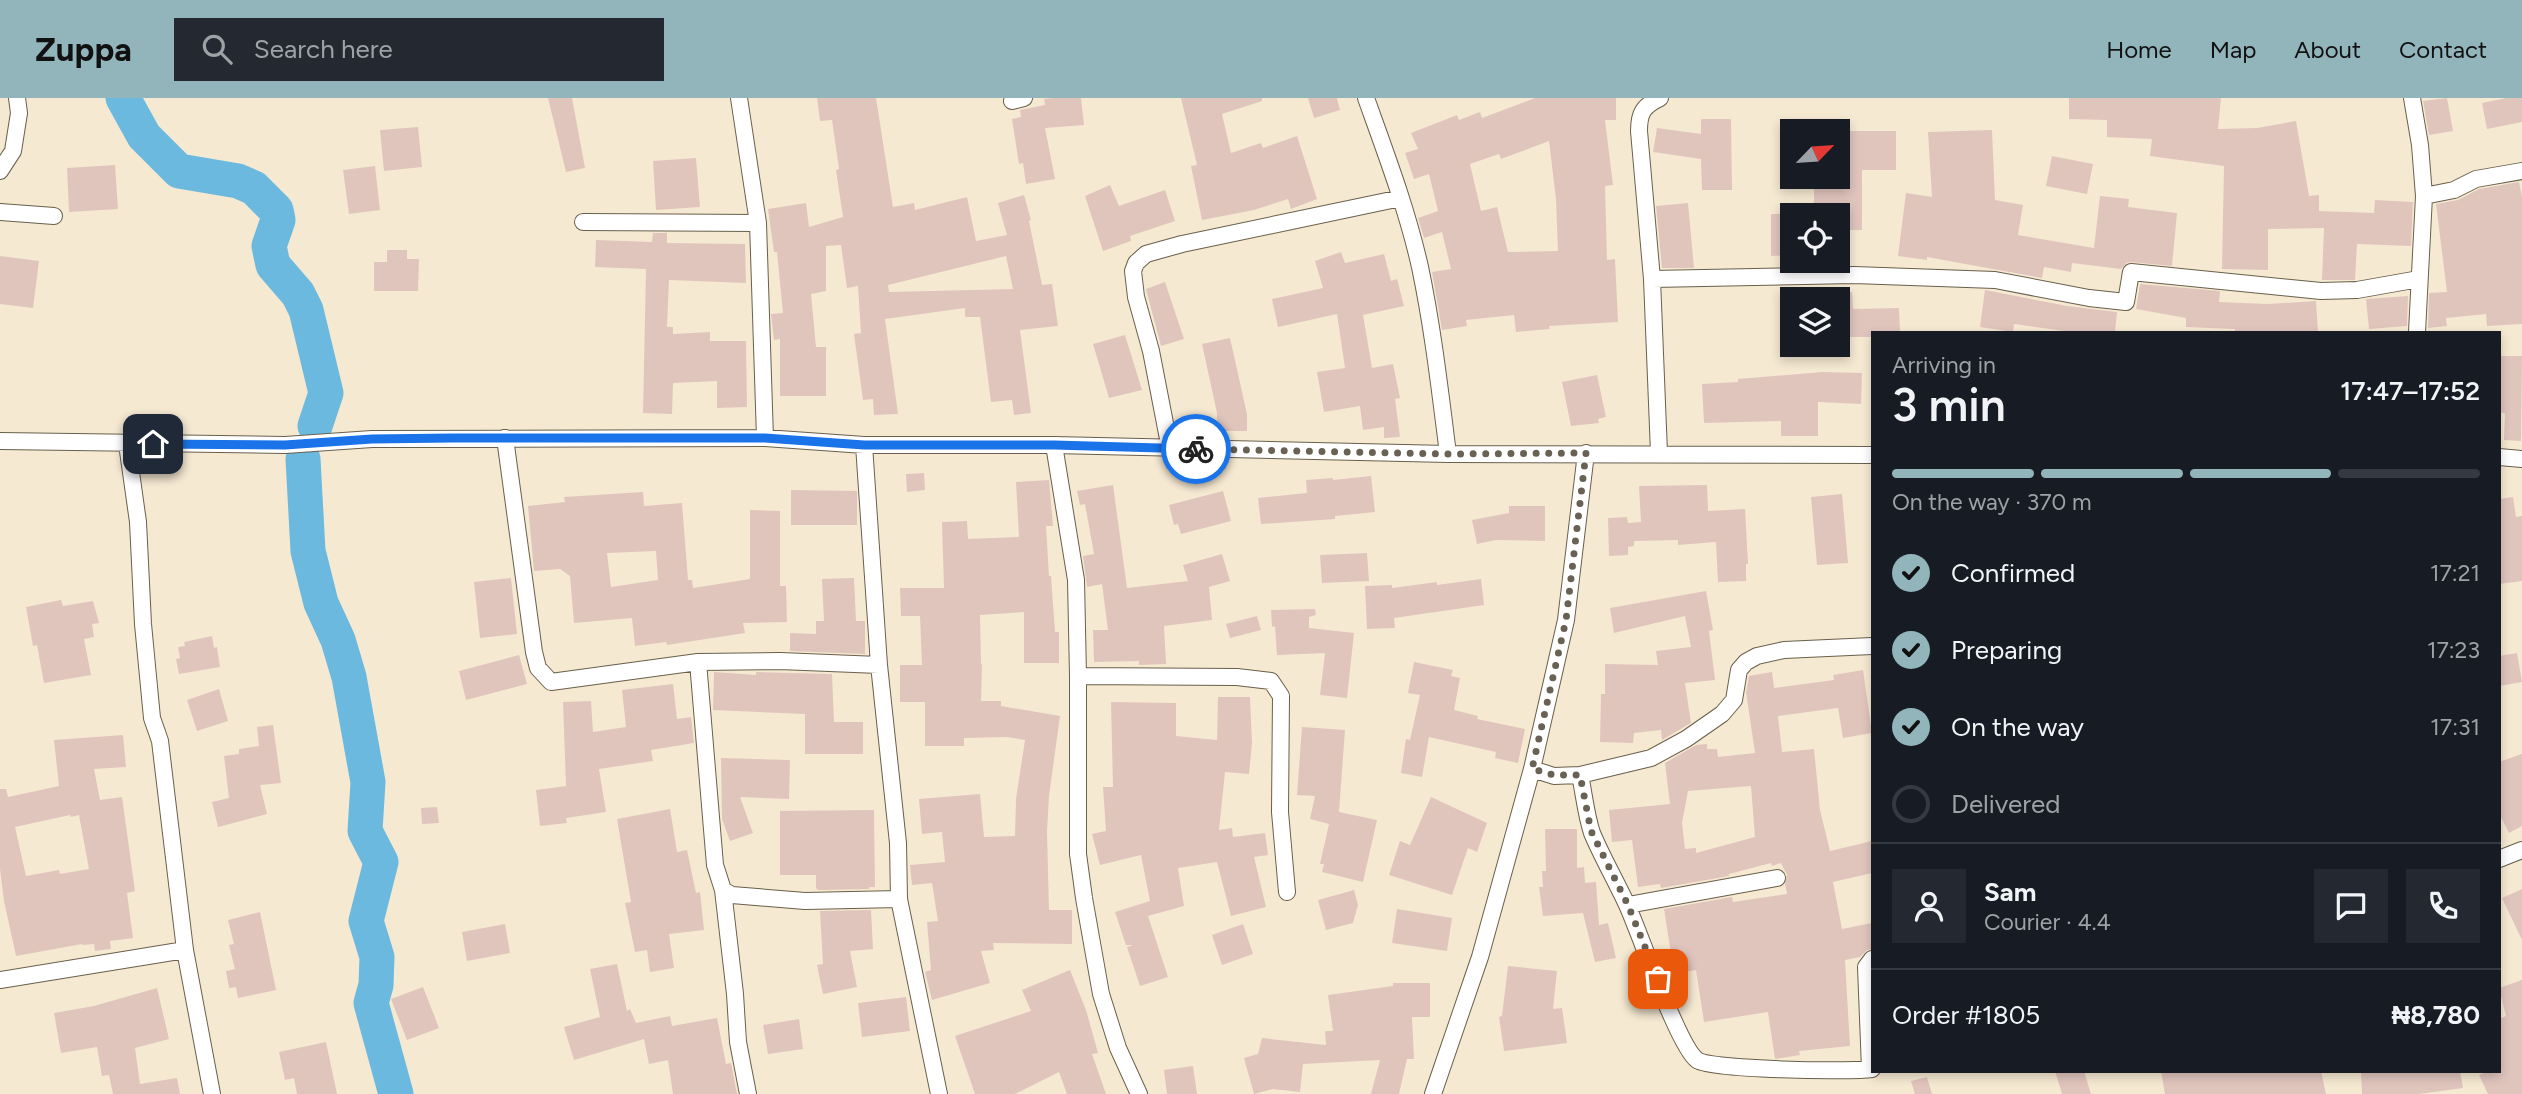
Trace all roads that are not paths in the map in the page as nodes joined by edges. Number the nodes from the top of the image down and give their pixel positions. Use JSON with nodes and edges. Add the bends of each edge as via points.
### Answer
{"nodes":[{"id":1,"x":16,"y":98,"type":"edge"},
{"id":2,"x":740,"y":98,"type":"edge"},
{"id":3,"x":1366,"y":98,"type":"edge"},
{"id":4,"x":1660,"y":98,"type":"edge"},
{"id":5,"x":2412,"y":98,"type":"edge"},
{"id":6,"x":0,"y":171,"type":"edge"},
{"id":7,"x":2522,"y":171,"type":"edge"},
{"id":8,"x":2424,"y":195,"type":"junction"},
{"id":9,"x":1401,"y":198,"type":"junction"},
{"id":10,"x":0,"y":212,"type":"edge"},
{"id":11,"x":54,"y":216,"type":"dead end"},
{"id":12,"x":583,"y":222,"type":"dead end"},
{"id":13,"x":758,"y":223,"type":"junction"},
{"id":14,"x":1652,"y":279,"type":"junction"},
{"id":15,"x":2419,"y":279,"type":"junction"},
{"id":16,"x":2417,"y":331,"type":"edge"},
{"id":17,"x":505,"y":438,"type":"junction"},
{"id":18,"x":765,"y":438,"type":"junction"},
{"id":19,"x":0,"y":441,"type":"edge"},
{"id":20,"x":127,"y":443,"type":"junction"},
{"id":21,"x":864,"y":445,"type":"junction"},
{"id":22,"x":1054,"y":445,"type":"junction"},
{"id":23,"x":1170,"y":449,"type":"junction"},
{"id":24,"x":1586,"y":453,"type":"junction"},
{"id":25,"x":1659,"y":453,"type":"junction"},
{"id":26,"x":1448,"y":454,"type":"junction"},
{"id":27,"x":1871,"y":455,"type":"edge"},
{"id":28,"x":2501,"y":457,"type":"edge"},
{"id":29,"x":2522,"y":459,"type":"edge"},
{"id":30,"x":1871,"y":646,"type":"edge"},
{"id":31,"x":698,"y":662,"type":"junction"},
{"id":32,"x":879,"y":665,"type":"junction"},
{"id":33,"x":1079,"y":676,"type":"junction"},
{"id":34,"x":1532,"y":769,"type":"junction"},
{"id":35,"x":1580,"y":775,"type":"junction"},
{"id":36,"x":2522,"y":850,"type":"edge"},
{"id":37,"x":2501,"y":858,"type":"edge"},
{"id":38,"x":1777,"y":878,"type":"dead end"},
{"id":39,"x":723,"y":890,"type":"junction"},
{"id":40,"x":1287,"y":892,"type":"dead end"},
{"id":41,"x":898,"y":900,"type":"junction"},
{"id":42,"x":1628,"y":905,"type":"junction"},
{"id":43,"x":185,"y":950,"type":"junction"},
{"id":44,"x":1871,"y":960,"type":"edge"},
{"id":45,"x":0,"y":980,"type":"edge"},
{"id":46,"x":1871,"y":1069,"type":"edge"},
{"id":47,"x":212,"y":1094,"type":"edge"},
{"id":48,"x":748,"y":1094,"type":"edge"},
{"id":49,"x":939,"y":1094,"type":"edge"},
{"id":50,"x":1139,"y":1094,"type":"edge"},
{"id":51,"x":1433,"y":1094,"type":"edge"}],
"edges":[{"from":1,"to":6,"type":"street","via":[[19,113],[13,151]]},
{"from":2,"to":13,"type":"street"},
{"from":3,"to":9,"type":"street"},
{"from":4,"to":14,"type":"street","via":[[1645,105],[1639,116]]},
{"from":5,"to":8,"type":"street"},
{"from":7,"to":8,"type":"street"},
{"from":8,"to":15,"type":"street"},
{"from":9,"to":23,"type":"street","via":[[1182,244],[1146,254],[1136,262],[1136,297]]},
{"from":9,"to":26,"type":"street","via":[[1422,280]]},
{"from":10,"to":11,"type":"street"},
{"from":12,"to":13,"type":"street"},
{"from":13,"to":18,"type":"street"},
{"from":14,"to":15,"type":"street","via":[[1854,275],[1994,279],[2126,302],[2131,271],[2321,291]]},
{"from":14,"to":25,"type":"street"},
{"from":15,"to":16,"type":"street"},
{"from":17,"to":18,"type":"street"},
{"from":17,"to":20,"type":"street","via":[[285,445]]},
{"from":17,"to":31,"type":"street","via":[[538,668],[551,682]]},
{"from":18,"to":21,"type":"street"},
{"from":19,"to":20,"type":"street"},
{"from":20,"to":43,"type":"street","via":[[138,522],[152,718],[166,777]]},
{"from":21,"to":22,"type":"street"},
{"from":21,"to":32,"type":"street"},
{"from":22,"to":23,"type":"street"},
{"from":22,"to":33,"type":"street","via":[[1076,580]]},
{"from":23,"to":26,"type":"street"},
{"from":24,"to":25,"type":"street"},
{"from":24,"to":26,"type":"street"},
{"from":24,"to":34,"type":"street","via":[[1566,620]]},
{"from":25,"to":27,"type":"street"},
{"from":28,"to":29,"type":"street"},
{"from":30,"to":35,"type":"street","via":[[1784,650],[1757,656],[1739,670],[1734,700],[1723,714],[1651,758]]},
{"from":31,"to":32,"type":"street"},
{"from":31,"to":39,"type":"street","via":[[715,865]]},
{"from":32,"to":41,"type":"street","via":[[898,842]]},
{"from":33,"to":40,"type":"street","via":[[1271,681],[1281,696],[1280,812]]},
{"from":33,"to":50,"type":"street","via":[[1078,854],[1084,898],[1101,994]]},
{"from":34,"to":35,"type":"street"},
{"from":34,"to":51,"type":"street","via":[[1480,957]]},
{"from":35,"to":42,"type":"street","via":[[1591,831]]},
{"from":36,"to":37,"type":"street"},
{"from":38,"to":42,"type":"street"},
{"from":39,"to":41,"type":"street","via":[[732,895],[806,901]]},
{"from":39,"to":48,"type":"street","via":[[738,1042]]},
{"from":41,"to":49,"type":"street"},
{"from":42,"to":46,"type":"street","via":[[1678,1028],[1697,1060],[1748,1068]]},
{"from":43,"to":45,"type":"street"},
{"from":43,"to":47,"type":"street"},
{"from":44,"to":46,"type":"street","via":[[1866,967]]}]}
